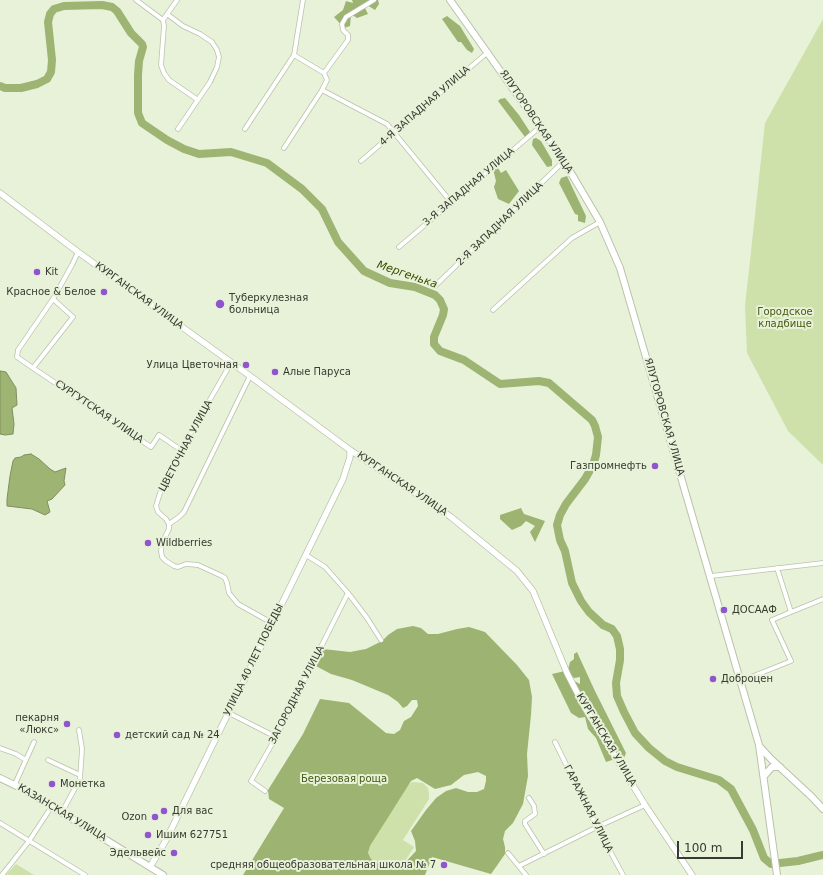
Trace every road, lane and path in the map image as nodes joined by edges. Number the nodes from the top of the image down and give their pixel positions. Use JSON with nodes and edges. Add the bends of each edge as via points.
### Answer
{"nodes":[{"id":1,"x":136,"y":0,"type":"edge"},
{"id":2,"x":177,"y":0,"type":"edge"},
{"id":3,"x":302,"y":0,"type":"edge"},
{"id":4,"x":374,"y":0,"type":"edge"},
{"id":5,"x":450,"y":0,"type":"edge"},
{"id":6,"x":167,"y":14,"type":"junction"},
{"id":7,"x":163,"y":20,"type":"junction"},
{"id":8,"x":488,"y":52,"type":"junction"},
{"id":9,"x":294,"y":55,"type":"junction"},
{"id":10,"x":324,"y":73,"type":"junction"},
{"id":11,"x":322,"y":90,"type":"junction"},
{"id":12,"x":198,"y":100,"type":"junction"},
{"id":13,"x":540,"y":127,"type":"junction"},
{"id":14,"x":178,"y":129,"type":"dead end"},
{"id":15,"x":245,"y":129,"type":"dead end"},
{"id":16,"x":393,"y":133,"type":"junction"},
{"id":17,"x":284,"y":148,"type":"dead end"},
{"id":18,"x":361,"y":161,"type":"dead end"},
{"id":19,"x":564,"y":161,"type":"junction"},
{"id":20,"x":0,"y":193,"type":"edge"},
{"id":21,"x":450,"y":202,"type":"junction"},
{"id":22,"x":600,"y":222,"type":"junction"},
{"id":23,"x":399,"y":247,"type":"dead end"},
{"id":24,"x":78,"y":252,"type":"junction"},
{"id":25,"x":435,"y":286,"type":"dead end"},
{"id":26,"x":52,"y":300,"type":"junction"},
{"id":27,"x":493,"y":310,"type":"dead end"},
{"id":28,"x":231,"y":363,"type":"junction"},
{"id":29,"x":34,"y":368,"type":"junction"},
{"id":30,"x":250,"y":376,"type":"junction"},
{"id":31,"x":181,"y":450,"type":"junction"},
{"id":32,"x":350,"y":450,"type":"junction"},
{"id":33,"x":169,"y":524,"type":"junction"},
{"id":34,"x":306,"y":555,"type":"junction"},
{"id":35,"x":823,"y":563,"type":"edge"},
{"id":36,"x":777,"y":568,"type":"junction"},
{"id":37,"x":711,"y":576,"type":"junction"},
{"id":38,"x":348,"y":593,"type":"junction"},
{"id":39,"x":823,"y":599,"type":"edge"},
{"id":40,"x":791,"y":612,"type":"junction"},
{"id":41,"x":272,"y":623,"type":"junction"},
{"id":42,"x":381,"y":640,"type":"dead end"},
{"id":43,"x":741,"y":681,"type":"junction"},
{"id":44,"x":228,"y":713,"type":"junction"},
{"id":45,"x":79,"y":730,"type":"dead end"},
{"id":46,"x":276,"y":737,"type":"junction"},
{"id":47,"x":34,"y":742,"type":"dead end"},
{"id":48,"x":555,"y":742,"type":"dead end"},
{"id":49,"x":760,"y":747,"type":"junction"},
{"id":50,"x":0,"y":748,"type":"edge"},
{"id":51,"x":26,"y":760,"type":"junction"},
{"id":52,"x":48,"y":760,"type":"dead end"},
{"id":53,"x":780,"y":767,"type":"junction"},
{"id":54,"x":80,"y":775,"type":"junction"},
{"id":55,"x":764,"y":776,"type":"junction"},
{"id":56,"x":0,"y":778,"type":"edge"},
{"id":57,"x":15,"y":784,"type":"junction"},
{"id":58,"x":265,"y":791,"type":"dead end"},
{"id":59,"x":530,"y":798,"type":"dead end"},
{"id":60,"x":645,"y":805,"type":"junction"},
{"id":61,"x":52,"y":806,"type":"junction"},
{"id":62,"x":823,"y":809,"type":"edge"},
{"id":63,"x":62,"y":812,"type":"junction"},
{"id":64,"x":0,"y":823,"type":"edge"},
{"id":65,"x":597,"y":827,"type":"junction"},
{"id":66,"x":29,"y":841,"type":"junction"},
{"id":67,"x":508,"y":853,"type":"dead end"},
{"id":68,"x":544,"y":854,"type":"junction"},
{"id":69,"x":520,"y":866,"type":"junction"},
{"id":70,"x":150,"y":867,"type":"junction"},
{"id":71,"x":2,"y":875,"type":"edge"},
{"id":72,"x":85,"y":875,"type":"edge"},
{"id":73,"x":163,"y":875,"type":"edge"},
{"id":74,"x":526,"y":875,"type":"edge"},
{"id":75,"x":623,"y":875,"type":"edge"},
{"id":76,"x":692,"y":875,"type":"edge"},
{"id":77,"x":777,"y":875,"type":"edge"}],
"edges":[{"from":1,"to":7,"type":"street"},
{"from":2,"to":6,"type":"street"},
{"from":3,"to":9,"type":"street"},
{"from":4,"to":10,"type":"street","via":[[346,17],[342,24],[348,40]]},
{"from":5,"to":8,"type":"main road","name":"ЯЛУТОРОВСКАЯ УЛИЦА"},
{"from":6,"to":7,"type":"street"},
{"from":6,"to":12,"type":"street","via":[[212,42],[217,50],[217,67]]},
{"from":7,"to":12,"type":"street","via":[[161,65],[164,73],[169,80]]},
{"from":8,"to":13,"type":"main road","name":"ЯЛУТОРОВСКАЯ УЛИЦА"},
{"from":8,"to":16,"type":"street","name":"4-Я ЗАПАДНАЯ УЛИЦА"},
{"from":9,"to":10,"type":"street"},
{"from":9,"to":15,"type":"street"},
{"from":10,"to":11,"type":"street","via":[[327,80]]},
{"from":11,"to":16,"type":"street","via":[[387,124]]},
{"from":11,"to":17,"type":"street"},
{"from":12,"to":14,"type":"street"},
{"from":13,"to":19,"type":"main road","name":"ЯЛУТОРОВСКАЯ УЛИЦА"},
{"from":13,"to":21,"type":"street","name":"3-Я ЗАПАДНАЯ УЛИЦА"},
{"from":16,"to":18,"type":"street","name":"4-Я ЗАПАДНАЯ УЛИЦА"},
{"from":16,"to":21,"type":"street"},
{"from":19,"to":22,"type":"main road","name":"ЯЛУТОРОВСКАЯ УЛИЦА"},
{"from":19,"to":25,"type":"street","name":"2-Я ЗАПАДНАЯ УЛИЦА"},
{"from":20,"to":24,"type":"main road","name":"КУРГАНСКАЯ УЛИЦА"},
{"from":21,"to":23,"type":"street","name":"3-Я ЗАПАДНАЯ УЛИЦА"},
{"from":22,"to":27,"type":"street","via":[[572,238]]},
{"from":22,"to":37,"type":"main road","name":"ЯЛУТОРОВСКАЯ УЛИЦА","via":[[622,273]]},
{"from":24,"to":26,"type":"street"},
{"from":24,"to":28,"type":"main road","name":"КУРГАНСКАЯ УЛИЦА"},
{"from":26,"to":29,"type":"street","via":[[18,350],[17,357]]},
{"from":26,"to":29,"type":"street","via":[[73,317]]},
{"from":28,"to":30,"type":"main road","name":"КУРГАНСКАЯ УЛИЦА"},
{"from":28,"to":31,"type":"street","name":"ЦВЕТОЧНАЯ УЛИЦА"},
{"from":29,"to":31,"type":"street","name":"СУРГУТСКАЯ УЛИЦА","via":[[151,447],[159,435]]},
{"from":30,"to":32,"type":"main road","name":"КУРГАНСКАЯ УЛИЦА"},
{"from":30,"to":33,"type":"street","via":[[184,512]]},
{"from":31,"to":33,"type":"street","name":"ЦВЕТОЧНАЯ УЛИЦА","via":[[163,485],[156,506]]},
{"from":32,"to":34,"type":"main road","name":"УЛИЦА 40 ЛЕТ ПОБЕДЫ","via":[[343,479]]},
{"from":32,"to":60,"type":"main road","name":"КУРГАНСКАЯ УЛИЦА","via":[[451,517],[517,571],[533,591],[585,708]]},
{"from":33,"to":41,"type":"street","via":[[161,551],[166,561],[174,566],[198,565],[222,576],[227,583],[228,593],[238,604]]},
{"from":34,"to":38,"type":"street","via":[[325,567]]},
{"from":34,"to":41,"type":"main road","name":"УЛИЦА 40 ЛЕТ ПОБЕДЫ"},
{"from":35,"to":36,"type":"street"},
{"from":36,"to":37,"type":"street"},
{"from":36,"to":40,"type":"street"},
{"from":37,"to":43,"type":"main road","name":"ЯЛУТОРОВСКАЯ УЛИЦА"},
{"from":38,"to":42,"type":"street"},
{"from":38,"to":46,"type":"street","name":"ЗАГОРОДНАЯ УЛИЦА"},
{"from":39,"to":40,"type":"street"},
{"from":40,"to":43,"type":"street","via":[[772,620],[791,661]]},
{"from":41,"to":44,"type":"main road","name":"УЛИЦА 40 ЛЕТ ПОБЕДЫ"},
{"from":43,"to":49,"type":"main road","name":"ЯЛУТОРОВСКАЯ УЛИЦА"},
{"from":44,"to":46,"type":"street"},
{"from":44,"to":70,"type":"main road","name":"УЛИЦА 40 ЛЕТ ПОБЕДЫ","via":[[166,840]]},
{"from":45,"to":54,"type":"street","via":[[82,749]]},
{"from":46,"to":58,"type":"street","name":"ЗАГОРОДНАЯ УЛИЦА","via":[[251,781]]},
{"from":47,"to":51,"type":"street"},
{"from":48,"to":65,"type":"street","name":"ГАРАЖНАЯ УЛИЦА"},
{"from":49,"to":53,"type":"main road"},
{"from":49,"to":55,"type":"main road","name":"ЯЛУТОРОВСКАЯ УЛИЦА"},
{"from":50,"to":51,"type":"street"},
{"from":51,"to":57,"type":"street"},
{"from":52,"to":54,"type":"street"},
{"from":53,"to":55,"type":"main road","via":[[772,767]]},
{"from":53,"to":62,"type":"main road"},
{"from":54,"to":63,"type":"street"},
{"from":55,"to":77,"type":"main road","name":"ЯЛУТОРОВСКАЯ УЛИЦА"},
{"from":56,"to":57,"type":"main road","name":"КАЗАНСКАЯ УЛИЦА"},
{"from":57,"to":61,"type":"main road","name":"КАЗАНСКАЯ УЛИЦА"},
{"from":59,"to":68,"type":"street","via":[[535,814],[524,824]]},
{"from":60,"to":65,"type":"street"},
{"from":60,"to":76,"type":"main road","name":"КУРГАНСКАЯ УЛИЦА"},
{"from":61,"to":63,"type":"main road","name":"КАЗАНСКАЯ УЛИЦА"},
{"from":61,"to":66,"type":"street"},
{"from":63,"to":70,"type":"main road","name":"КАЗАНСКАЯ УЛИЦА"},
{"from":64,"to":66,"type":"street"},
{"from":65,"to":68,"type":"street"},
{"from":65,"to":75,"type":"street","name":"ГАРАЖНАЯ УЛИЦА"},
{"from":66,"to":71,"type":"street"},
{"from":66,"to":72,"type":"street"},
{"from":67,"to":69,"type":"street"},
{"from":68,"to":69,"type":"street"},
{"from":69,"to":74,"type":"street"},
{"from":70,"to":73,"type":"main road","name":"КАЗАНСКАЯ УЛИЦА"}]}
